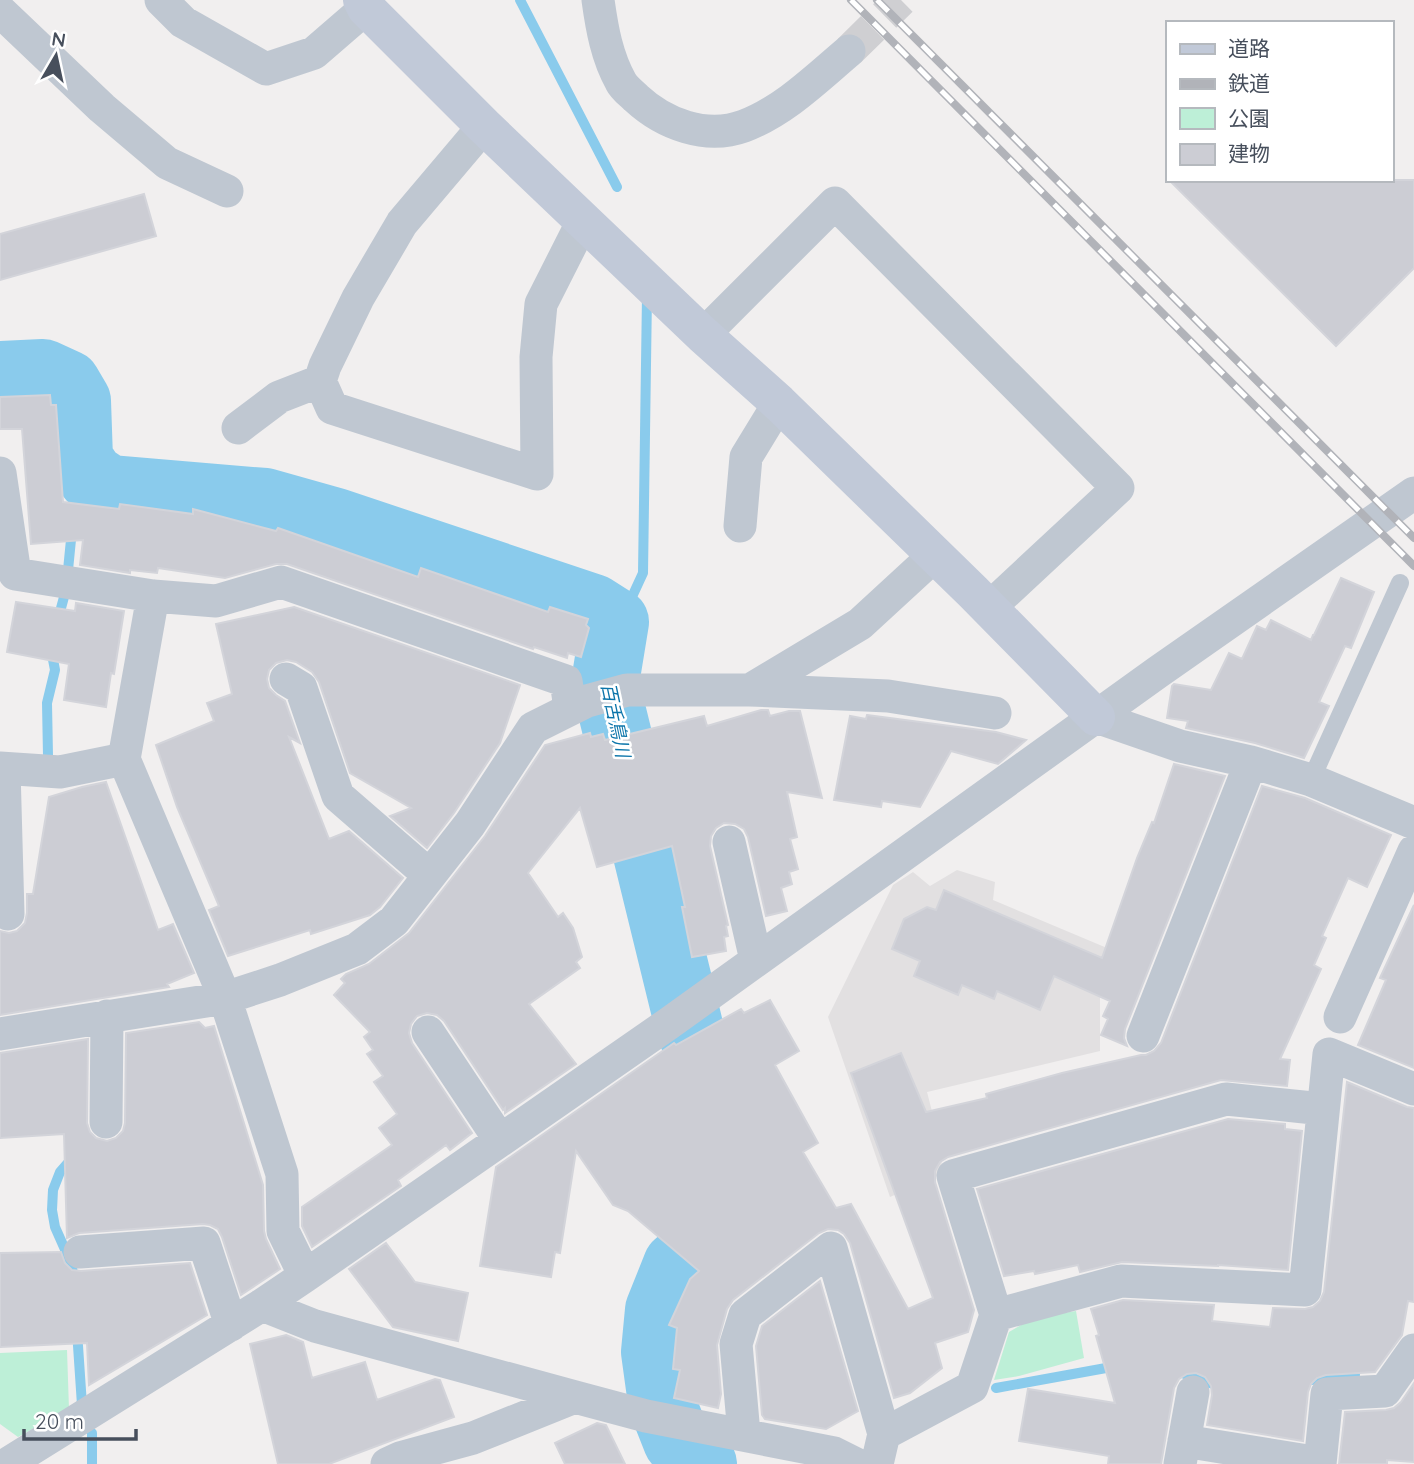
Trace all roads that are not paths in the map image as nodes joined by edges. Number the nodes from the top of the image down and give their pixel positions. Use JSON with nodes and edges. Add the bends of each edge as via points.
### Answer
{"nodes":[{"id":1,"x":161,"y":0,"type":"edge"},
{"id":2,"x":598,"y":0,"type":"edge"},
{"id":3,"x":364,"y":4,"type":"edge"},
{"id":4,"x":0,"y":11,"type":"edge"},
{"id":5,"x":849,"y":51,"type":"tunnel mouth"},
{"id":6,"x":484,"y":126,"type":"junction"},
{"id":7,"x":227,"y":191,"type":"dead end"},
{"id":8,"x":583,"y":221,"type":"junction"},
{"id":9,"x":703,"y":335,"type":"junction"},
{"id":10,"x":320,"y":381,"type":"junction"},
{"id":11,"x":779,"y":403,"type":"junction"},
{"id":12,"x":238,"y":428,"type":"dead end"},
{"id":13,"x":0,"y":473,"type":"edge"},
{"id":14,"x":1414,"y":493,"type":"edge"},
{"id":15,"x":740,"y":526,"type":"dead end"},
{"id":16,"x":935,"y":555,"type":"junction"},
{"id":17,"x":1400,"y":583,"type":"dead end"},
{"id":18,"x":153,"y":596,"type":"junction"},
{"id":19,"x":989,"y":608,"type":"junction"},
{"id":20,"x":286,"y":680,"type":"dead end"},
{"id":21,"x":750,"y":690,"type":"junction"},
{"id":22,"x":578,"y":704,"type":"junction"},
{"id":23,"x":995,"y":713,"type":"dead end"},
{"id":24,"x":1096,"y":717,"type":"junction"},
{"id":25,"x":124,"y":759,"type":"junction"},
{"id":26,"x":1251,"y":762,"type":"junction"},
{"id":27,"x":2,"y":769,"type":"edge"},
{"id":28,"x":1311,"y":780,"type":"junction"},
{"id":29,"x":1414,"y":823,"type":"edge"},
{"id":30,"x":729,"y":842,"type":"dead end"},
{"id":31,"x":1414,"y":850,"type":"edge"},
{"id":32,"x":429,"y":875,"type":"junction"},
{"id":33,"x":1402,"y":912,"type":"edge"},
{"id":34,"x":8,"y":914,"type":"dead end"},
{"id":35,"x":757,"y":960,"type":"junction"},
{"id":36,"x":225,"y":998,"type":"junction"},
{"id":37,"x":107,"y":1016,"type":"junction"},
{"id":38,"x":1340,"y":1017,"type":"dead end"},
{"id":39,"x":428,"y":1032,"type":"dead end"},
{"id":40,"x":0,"y":1034,"type":"edge"},
{"id":41,"x":1143,"y":1036,"type":"dead end"},
{"id":42,"x":1414,"y":1089,"type":"edge"},
{"id":43,"x":1323,"y":1109,"type":"junction"},
{"id":44,"x":106,"y":1122,"type":"dead end"},
{"id":45,"x":500,"y":1140,"type":"junction"},
{"id":46,"x":80,"y":1252,"type":"dead end"},
{"id":47,"x":305,"y":1276,"type":"junction"},
{"id":48,"x":262,"y":1306,"type":"junction"},
{"id":49,"x":996,"y":1315,"type":"junction"},
{"id":50,"x":231,"y":1325,"type":"junction"},
{"id":51,"x":1414,"y":1350,"type":"edge"},
{"id":52,"x":1193,"y":1392,"type":"dead end"},
{"id":53,"x":575,"y":1397,"type":"junction"},
{"id":54,"x":744,"y":1434,"type":"junction"},
{"id":55,"x":880,"y":1449,"type":"edge"},
{"id":56,"x":1182,"y":1452,"type":"edge"},
{"id":57,"x":1320,"y":1463,"type":"edge"},
{"id":58,"x":7,"y":1464,"type":"edge"},
{"id":59,"x":387,"y":1464,"type":"edge"},
{"id":60,"x":856,"y":1464,"type":"edge"}],
"edges":[{"from":1,"to":3,"type":"street","via":[[183,22],[266,69],[314,53]]},
{"from":2,"to":5,"type":"street","via":[[606,48],[622,85],[650,111],[679,125],[711,132],[742,127],[768,115]]},
{"from":3,"to":6,"type":"street"},
{"from":4,"to":7,"type":"street","via":[[167,163]]},
{"from":6,"to":8,"type":"street"},
{"from":6,"to":10,"type":"street","via":[[402,223],[358,298]]},
{"from":8,"to":9,"type":"street"},
{"from":8,"to":10,"type":"street","via":[[541,304],[536,356],[537,474],[332,408]]},
{"from":9,"to":11,"type":"street"},
{"from":9,"to":19,"type":"street","via":[[835,203],[1118,488]]},
{"from":10,"to":12,"type":"street","via":[[279,397]]},
{"from":11,"to":15,"type":"street","via":[[746,457]]},
{"from":11,"to":16,"type":"street"},
{"from":13,"to":18,"type":"street","via":[[15,574]]},
{"from":14,"to":24,"type":"street"},
{"from":16,"to":19,"type":"street"},
{"from":16,"to":21,"type":"street","via":[[860,624]]},
{"from":17,"to":28,"type":"lane"},
{"from":18,"to":22,"type":"street","via":[[216,601],[281,582],[566,681]]},
{"from":18,"to":25,"type":"street"},
{"from":19,"to":24,"type":"street"},
{"from":20,"to":32,"type":"street","via":[[301,688],[338,796]]},
{"from":21,"to":22,"type":"street","via":[[627,690]]},
{"from":21,"to":23,"type":"street","via":[[888,696]]},
{"from":22,"to":32,"type":"street","via":[[533,728],[470,824]]},
{"from":24,"to":26,"type":"street","via":[[1180,746]]},
{"from":24,"to":35,"type":"street"},
{"from":25,"to":27,"type":"street","via":[[60,772]]},
{"from":25,"to":36,"type":"street"},
{"from":26,"to":28,"type":"street"},
{"from":26,"to":41,"type":"street"},
{"from":27,"to":34,"type":"street"},
{"from":28,"to":29,"type":"street"},
{"from":30,"to":35,"type":"street"},
{"from":31,"to":33,"type":"street"},
{"from":32,"to":36,"type":"street","via":[[394,921],[357,949]]},
{"from":33,"to":38,"type":"street"},
{"from":35,"to":45,"type":"street"},
{"from":36,"to":37,"type":"street"},
{"from":36,"to":47,"type":"street","via":[[282,1174],[283,1231]]},
{"from":37,"to":40,"type":"street"},
{"from":37,"to":44,"type":"street"},
{"from":39,"to":45,"type":"street"},
{"from":42,"to":43,"type":"street","via":[[1329,1054]]},
{"from":43,"to":49,"type":"street","via":[[1305,1290],[1121,1281]]},
{"from":43,"to":49,"type":"street","via":[[1226,1099],[953,1176]]},
{"from":45,"to":47,"type":"street"},
{"from":46,"to":50,"type":"street","via":[[204,1243]]},
{"from":47,"to":48,"type":"street"},
{"from":48,"to":50,"type":"street"},
{"from":48,"to":53,"type":"street","via":[[315,1326]]},
{"from":49,"to":55,"type":"street","via":[[972,1387]]},
{"from":50,"to":58,"type":"street"},
{"from":51,"to":57,"type":"street","via":[[1385,1391],[1326,1394]]},
{"from":52,"to":56,"type":"street"},
{"from":53,"to":54,"type":"street"},
{"from":53,"to":59,"type":"street","via":[[473,1438]]},
{"from":54,"to":55,"type":"street","via":[[736,1344],[745,1315],[831,1248]]},
{"from":54,"to":60,"type":"street","via":[[834,1453]]},
{"from":56,"to":57,"type":"street"}]}
